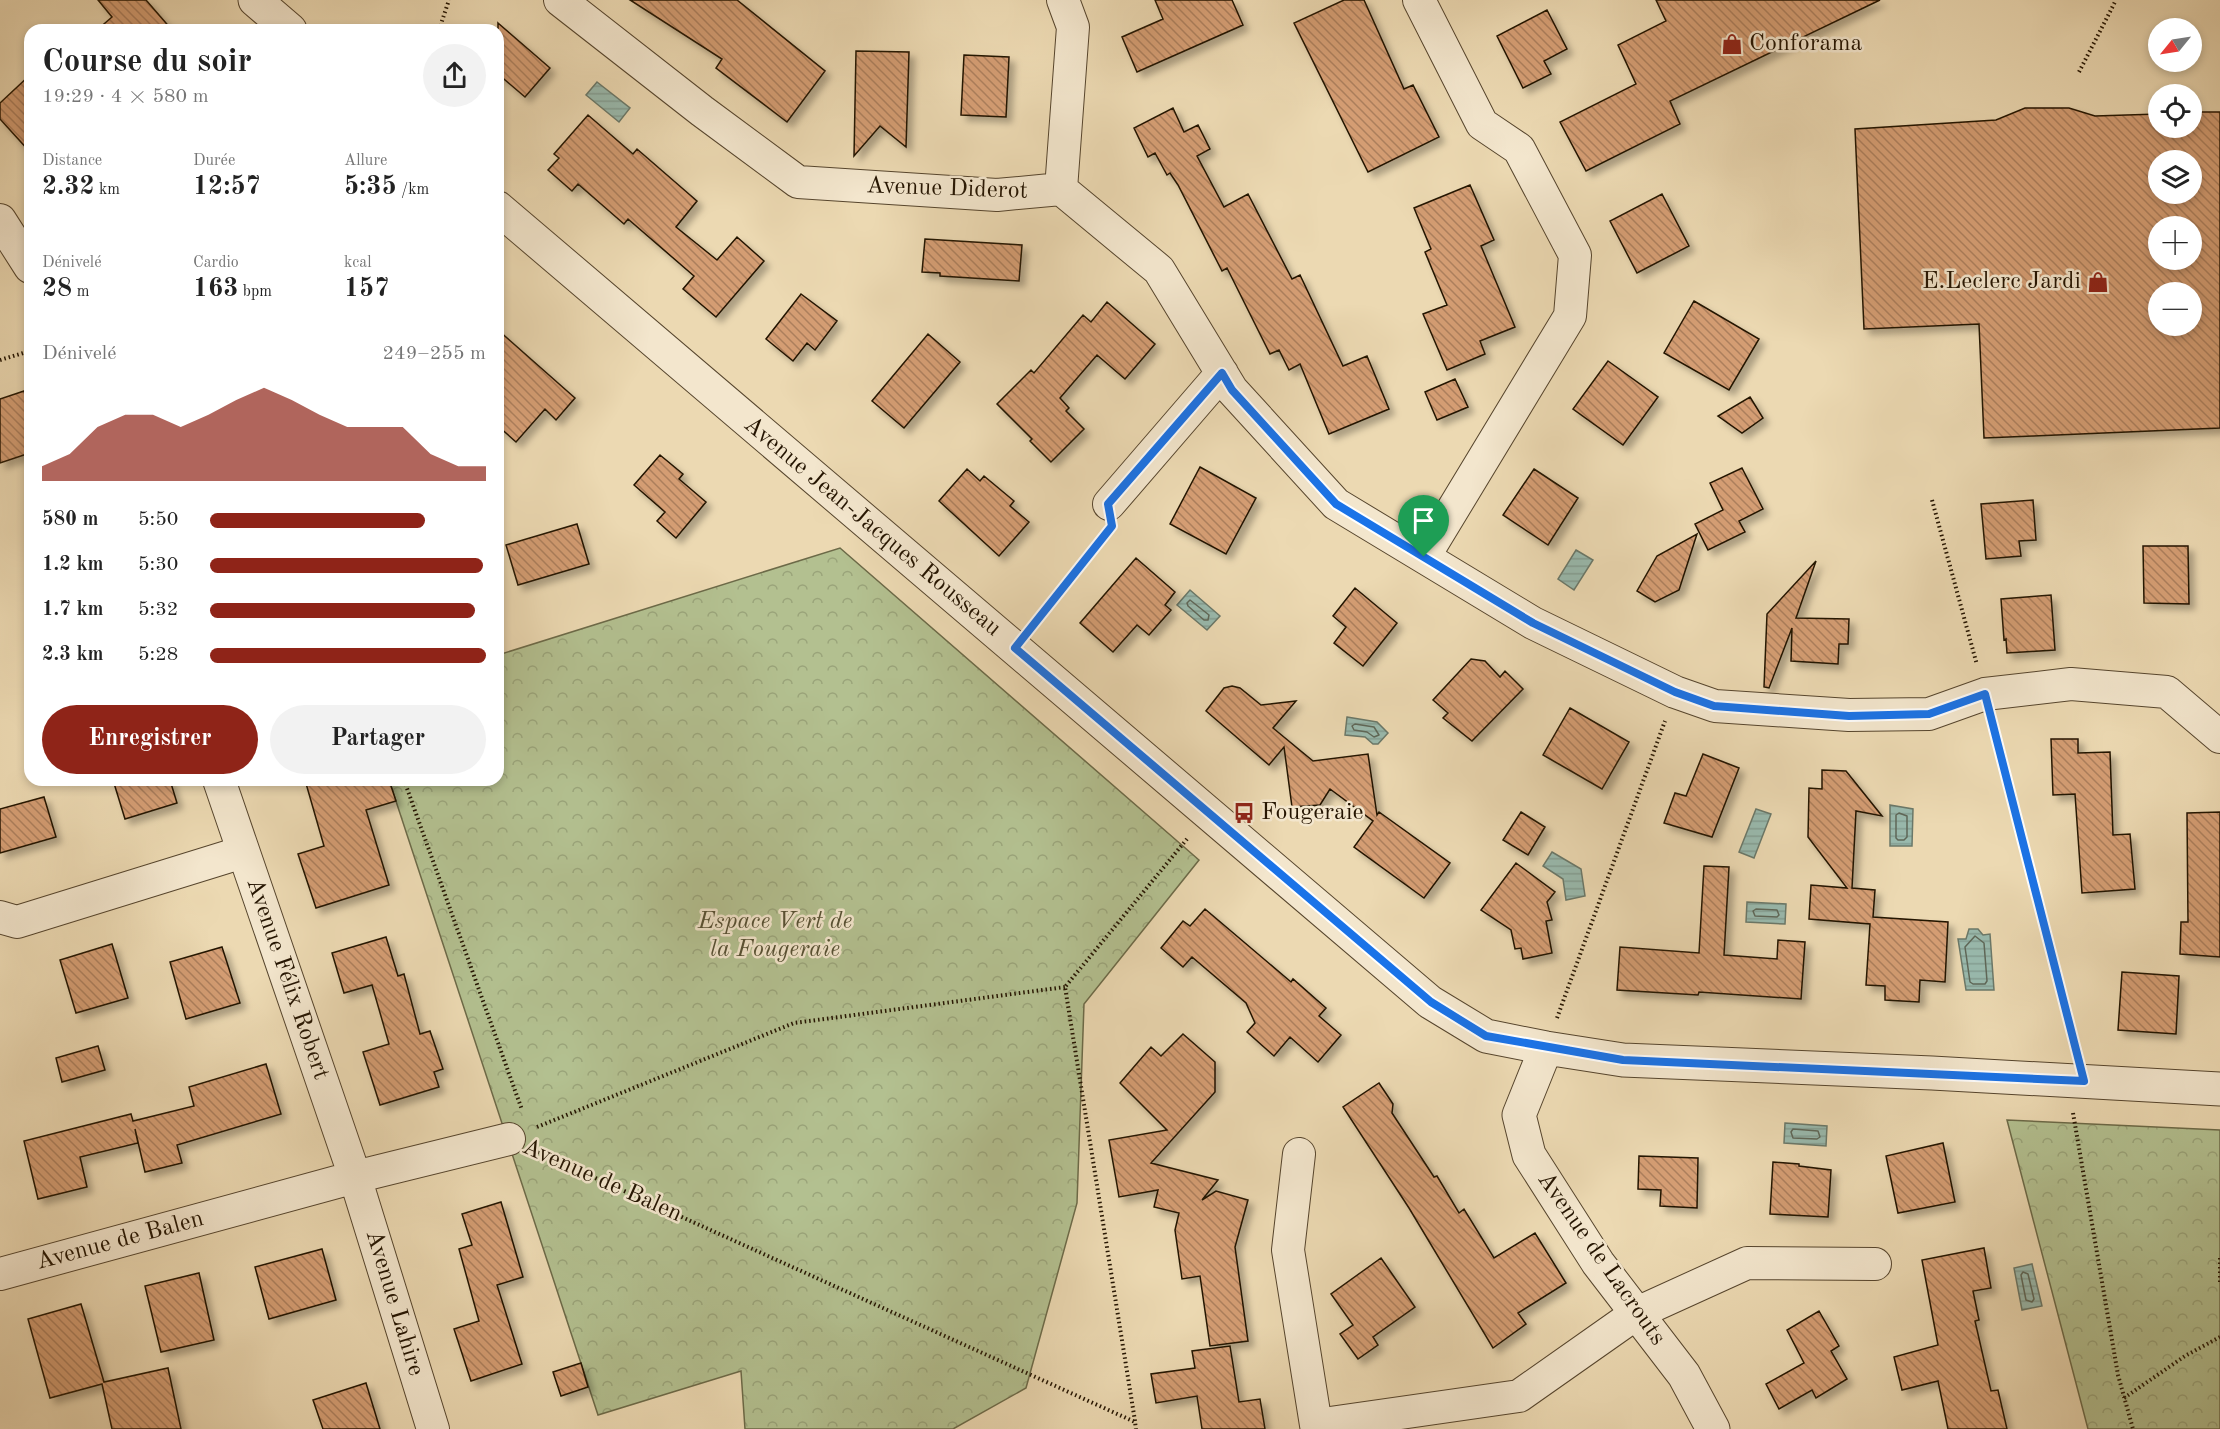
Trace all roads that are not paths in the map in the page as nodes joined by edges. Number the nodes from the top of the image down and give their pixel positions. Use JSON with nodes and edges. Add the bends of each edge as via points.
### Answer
{"nodes":[{"id":1,"x":255,"y":0,"type":"edge"},
{"id":2,"x":560,"y":0,"type":"edge"},
{"id":3,"x":1063,"y":0,"type":"edge"},
{"id":4,"x":1419,"y":0,"type":"edge"},
{"id":5,"x":283,"y":24,"type":"edge"},
{"id":6,"x":1061,"y":189,"type":"junction"},
{"id":7,"x":504,"y":213,"type":"edge"},
{"id":8,"x":0,"y":220,"type":"edge"},
{"id":9,"x":24,"y":258,"type":"edge"},
{"id":10,"x":1222,"y":373,"type":"junction"},
{"id":11,"x":1108,"y":504,"type":"road end"},
{"id":12,"x":1424,"y":557,"type":"junction"},
{"id":13,"x":2220,"y":737,"type":"edge"},
{"id":14,"x":221,"y":786,"type":"edge"},
{"id":15,"x":243,"y":852,"type":"junction"},
{"id":16,"x":0,"y":917,"type":"edge"},
{"id":17,"x":1546,"y":1048,"type":"junction"},
{"id":18,"x":2220,"y":1089,"type":"edge"},
{"id":19,"x":519,"y":1134,"type":"road end"},
{"id":20,"x":1299,"y":1154,"type":"dead end"},
{"id":21,"x":356,"y":1177,"type":"junction"},
{"id":22,"x":1875,"y":1264,"type":"dead end"},
{"id":23,"x":0,"y":1274,"type":"edge"},
{"id":24,"x":1637,"y":1313,"type":"junction"},
{"id":25,"x":1316,"y":1427,"type":"edge"},
{"id":26,"x":433,"y":1429,"type":"edge"},
{"id":27,"x":1713,"y":1429,"type":"edge"}],
"edges":[{"from":1,"to":5,"type":"street"},
{"from":2,"to":6,"type":"street","name":"Avenue Diderot","via":[[798,182],[997,195]]},
{"from":3,"to":6,"type":"street","via":[[1073,27]]},
{"from":4,"to":12,"type":"street","via":[[1482,124],[1519,149],[1575,255],[1570,316]]},
{"from":6,"to":10,"type":"street","name":"Avenue Diderot","via":[[1159,270]]},
{"from":7,"to":17,"type":"street","name":"Avenue Jean-Jacques Rousseau","via":[[1431,1002],[1486,1036]]},
{"from":8,"to":9,"type":"street"},
{"from":10,"to":11,"type":"street"},
{"from":10,"to":12,"type":"street","name":"Avenue Diderot","via":[[1232,390],[1336,504]]},
{"from":12,"to":13,"type":"street","name":"Avenue Diderot","via":[[1533,623],[1675,692],[1714,706],[1849,716],[1929,714],[1985,694],[2072,684],[2168,692]]},
{"from":14,"to":15,"type":"street","name":"Avenue Félix Robert"},
{"from":15,"to":16,"type":"street","via":[[17,922]]},
{"from":15,"to":21,"type":"street","name":"Avenue Félix Robert"},
{"from":17,"to":18,"type":"street","name":"Avenue Jean-Jacques Rousseau","via":[[1623,1060]]},
{"from":17,"to":24,"type":"street","name":"Avenue de Lacrouts","via":[[1519,1115],[1529,1155],[1598,1263]]},
{"from":19,"to":21,"type":"street","name":"Avenue de Balen"},
{"from":20,"to":25,"type":"street","via":[[1288,1250]]},
{"from":21,"to":23,"type":"street","name":"Avenue de Balen"},
{"from":21,"to":26,"type":"street","name":"Avenue Lahire"},
{"from":22,"to":24,"type":"street","via":[[1747,1263]]},
{"from":24,"to":25,"type":"street","via":[[1519,1396]]},
{"from":24,"to":27,"type":"street","name":"Avenue de Lacrouts","via":[[1684,1375]]}]}
